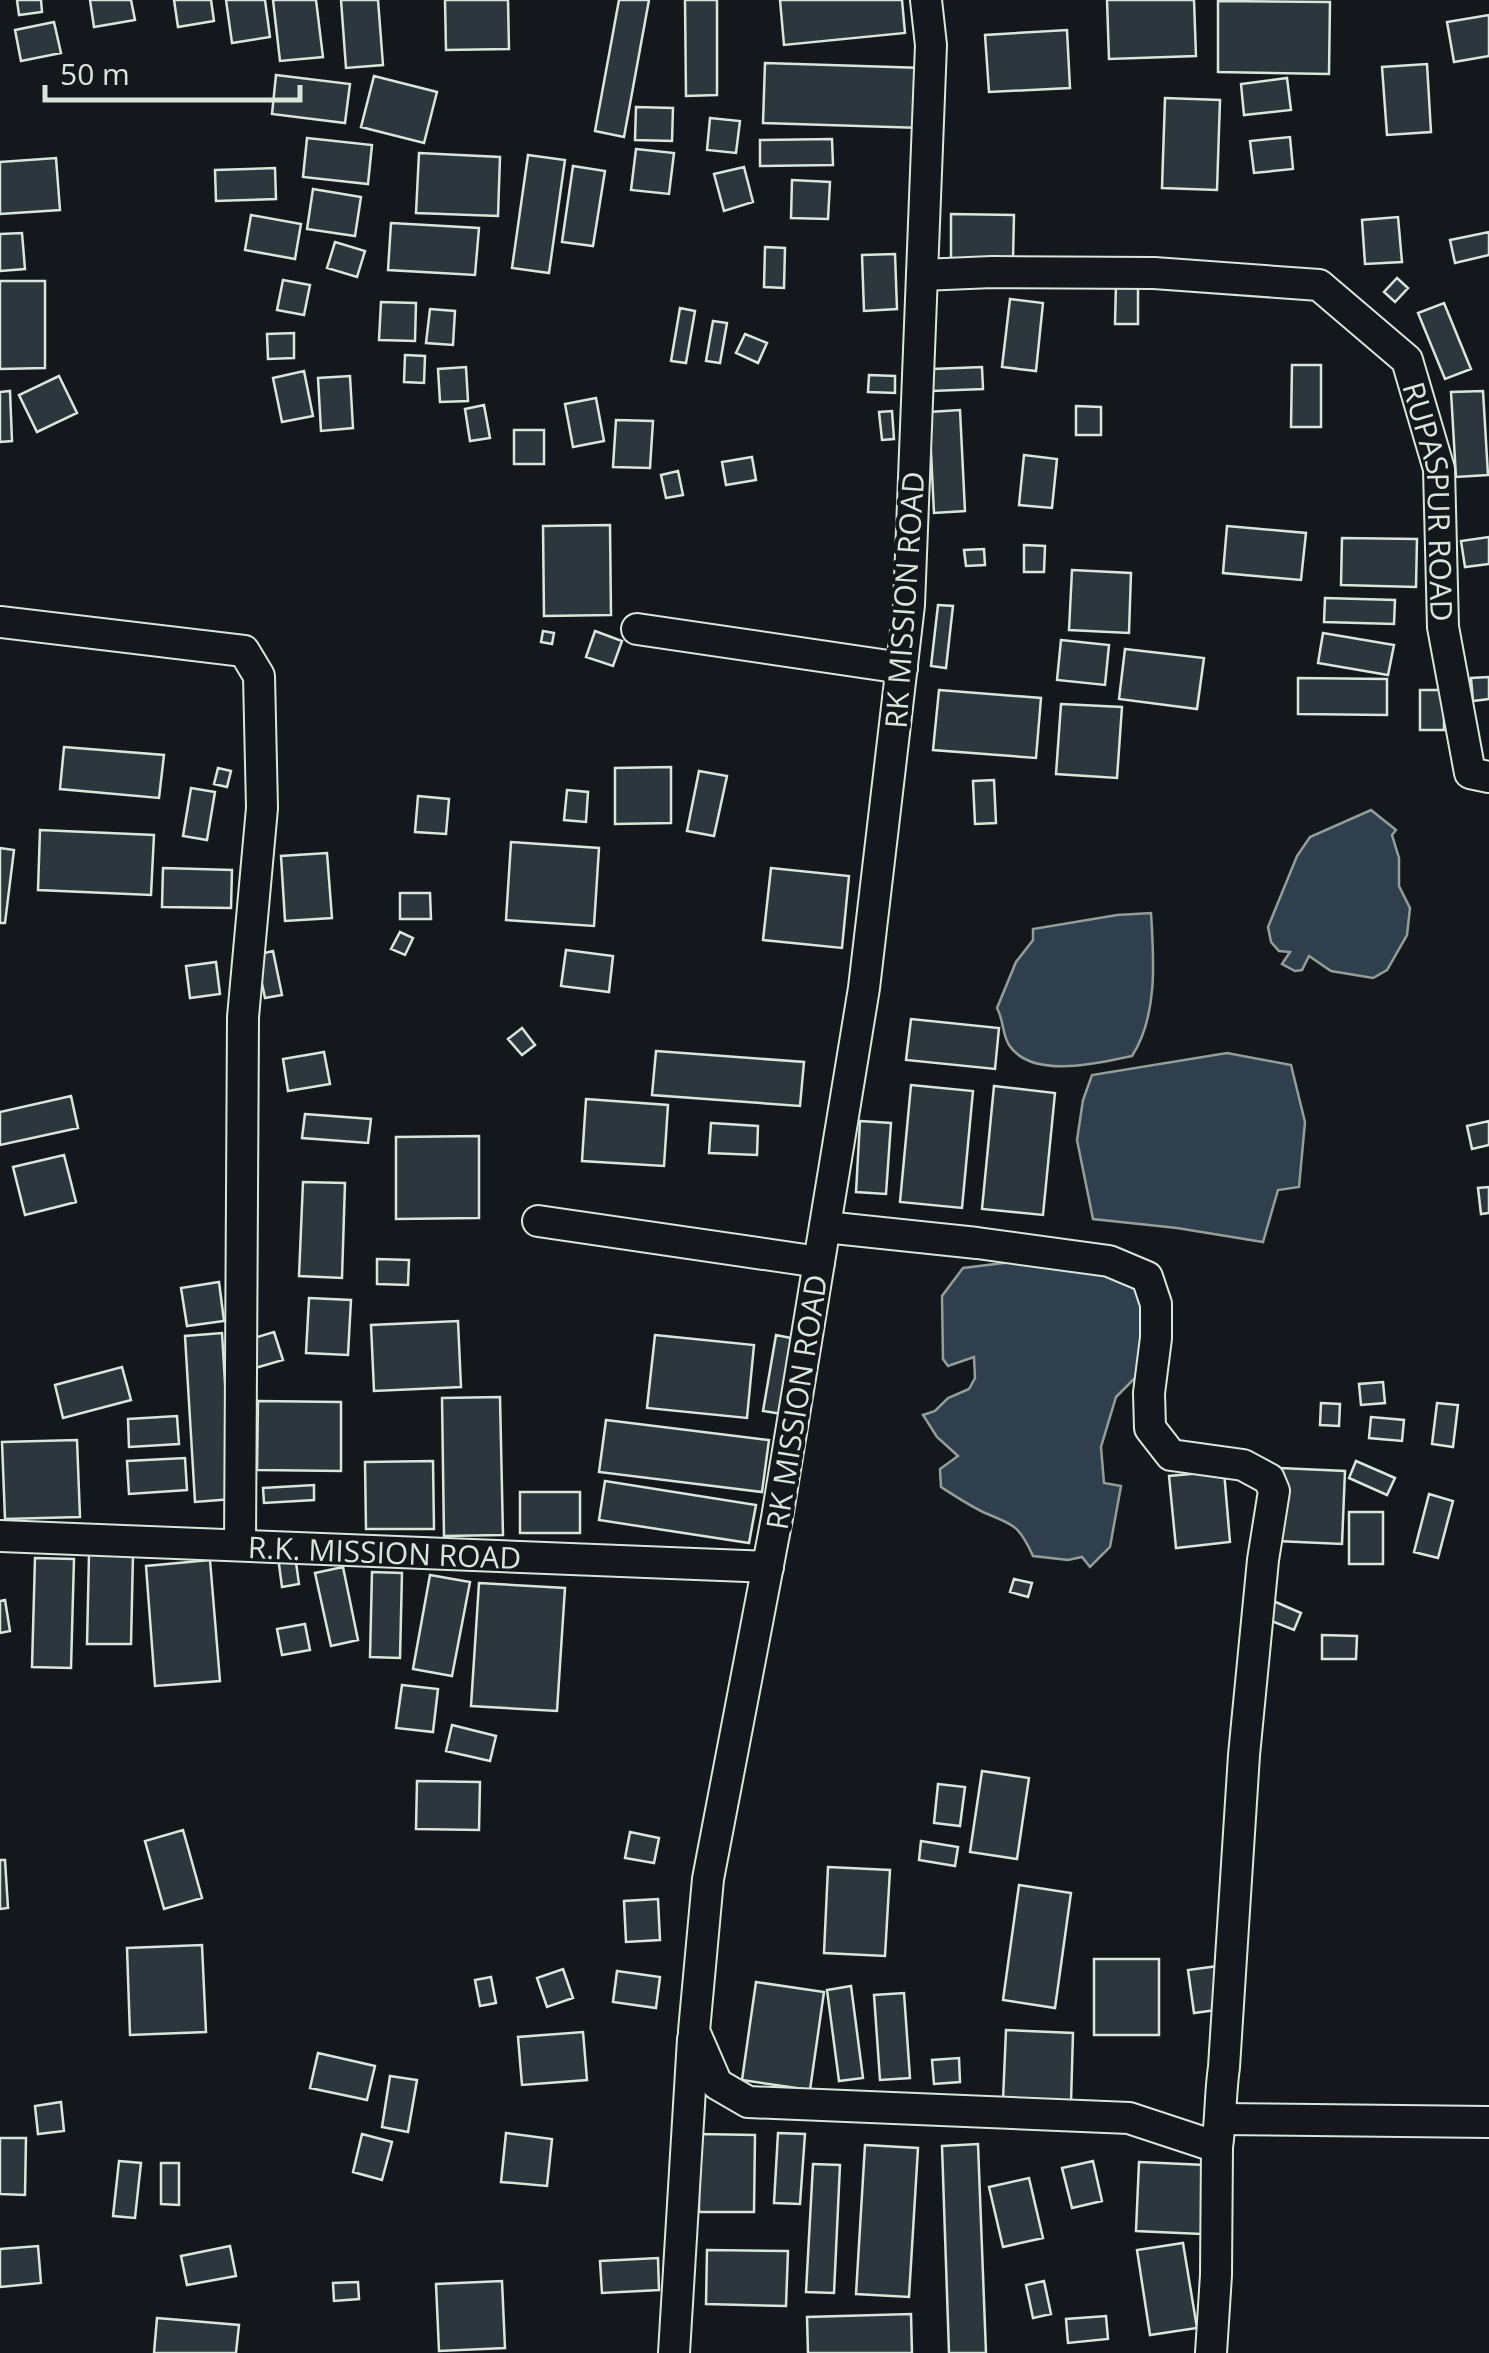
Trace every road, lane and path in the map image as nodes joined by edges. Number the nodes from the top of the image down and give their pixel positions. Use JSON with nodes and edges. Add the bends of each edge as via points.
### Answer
{"nodes":[{"id":1,"x":926,"y":0,"type":"edge"},
{"id":2,"x":922,"y":275,"type":"junction"},
{"id":3,"x":0,"y":622,"type":"edge"},
{"id":4,"x":637,"y":629,"type":"dead end"},
{"id":5,"x":902,"y":668,"type":"junction"},
{"id":6,"x":1489,"y":777,"type":"edge"},
{"id":7,"x":538,"y":1221,"type":"dead end"},
{"id":8,"x":825,"y":1227,"type":"junction"},
{"id":9,"x":819,"y":1262,"type":"junction"},
{"id":10,"x":0,"y":1536,"type":"edge"},
{"id":11,"x":240,"y":1546,"type":"junction"},
{"id":12,"x":768,"y":1567,"type":"junction"},
{"id":13,"x":694,"y":2031,"type":"junction"},
{"id":14,"x":1489,"y":2122,"type":"edge"},
{"id":15,"x":1219,"y":2133,"type":"junction"},
{"id":16,"x":674,"y":2353,"type":"edge"},
{"id":17,"x":1211,"y":2353,"type":"edge"}],
"edges":[{"from":1,"to":2,"type":"street","name":"RK MISSION ROAD","via":[[931,45]]},
{"from":2,"to":5,"type":"street","name":"RK MISSION ROAD"},
{"from":2,"to":6,"type":"street","name":"RUPASPUR ROAD","via":[[1154,273],[1318,285],[1408,360],[1438,469],[1443,627],[1470,772]]},
{"from":3,"to":11,"type":"street","via":[[244,651],[260,676],[262,808],[243,1017]]},
{"from":4,"to":5,"type":"street"},
{"from":5,"to":8,"type":"street","name":"RK MISSION ROAD","via":[[864,988]]},
{"from":7,"to":9,"type":"street"},
{"from":8,"to":9,"type":"street","name":"RK MISSION ROAD"},
{"from":8,"to":15,"type":"street","via":[[1109,1261],[1148,1277],[1156,1304],[1150,1428],[1171,1455],[1243,1465],[1269,1479],[1274,1491],[1244,1755]]},
{"from":9,"to":12,"type":"street","name":"RK MISSION ROAD"},
{"from":10,"to":11,"type":"street","name":"R.K. MISSION ROAD"},
{"from":11,"to":12,"type":"street","name":"R.K. MISSION ROAD"},
{"from":12,"to":13,"type":"street","name":"RK MISSION ROAD","via":[[708,1880]]},
{"from":13,"to":15,"type":"street","name":"RK MISSION ROAD","via":[[717,2084],[748,2102],[1129,2118]]},
{"from":13,"to":16,"type":"street"},
{"from":14,"to":15,"type":"street","name":"RK MISSION ROAD"},
{"from":15,"to":17,"type":"street"}]}
